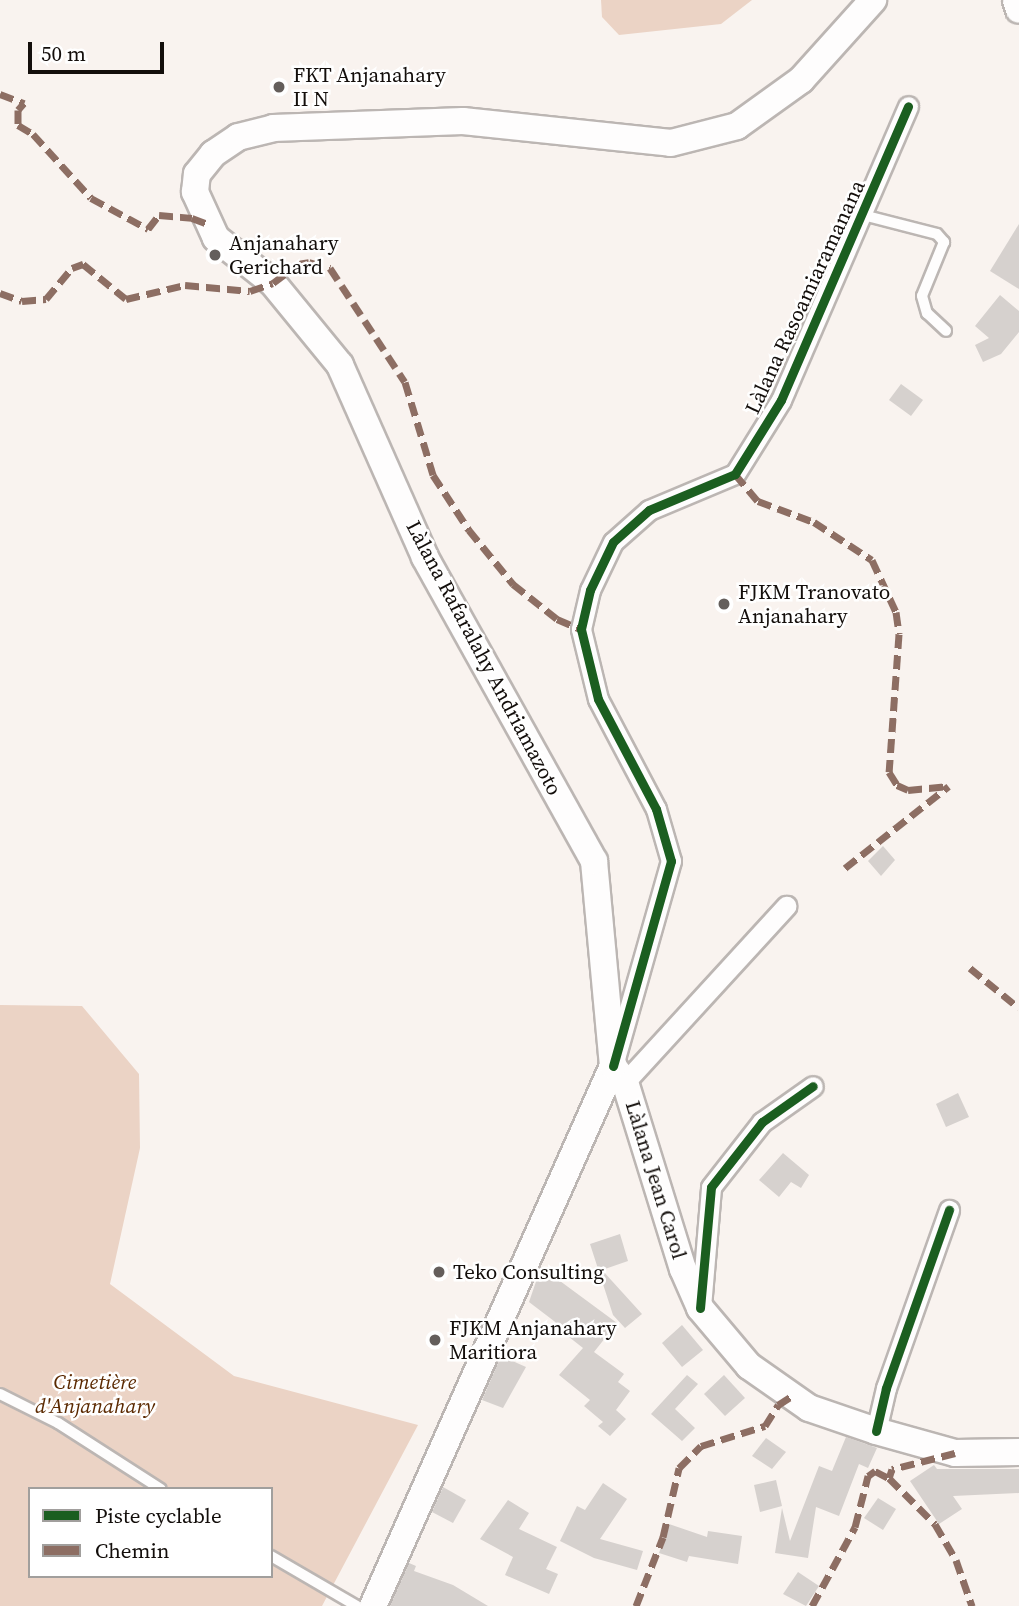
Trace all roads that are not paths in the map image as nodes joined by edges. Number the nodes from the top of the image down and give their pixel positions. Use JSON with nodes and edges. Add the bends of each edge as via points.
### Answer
{"nodes":[{"id":1,"x":873,"y":0,"type":"edge"},
{"id":2,"x":1016,"y":0,"type":"edge"},
{"id":3,"x":1019,"y":10,"type":"edge"},
{"id":4,"x":908,"y":106,"type":"dead end"},
{"id":5,"x":863,"y":215,"type":"junction"},
{"id":6,"x":946,"y":331,"type":"dead end"},
{"id":7,"x":786,"y":906,"type":"dead end"},
{"id":8,"x":619,"y":1074,"type":"junction"},
{"id":9,"x":813,"y":1086,"type":"dead end"},
{"id":10,"x":949,"y":1210,"type":"dead end"},
{"id":11,"x":700,"y":1308,"type":"junction"},
{"id":12,"x":0,"y":1394,"type":"edge"},
{"id":13,"x":876,"y":1432,"type":"junction"},
{"id":14,"x":1019,"y":1452,"type":"edge"},
{"id":15,"x":158,"y":1487,"type":"edge"},
{"id":16,"x":273,"y":1557,"type":"edge"},
{"id":17,"x":357,"y":1606,"type":"edge"},
{"id":18,"x":373,"y":1606,"type":"edge"}],
"edges":[{"from":1,"to":8,"type":"main road","name":"Làlana Rafaralahy Andriamazoto","via":[[802,80],[737,126],[671,143],[464,121],[273,128],[238,137],[213,154],[197,174],[195,192],[215,238],[273,283],[340,365],[425,557],[594,861]]},
{"from":2,"to":3,"type":"main road"},
{"from":4,"to":5,"type":"street","name":"Làlana Rasoamiaramanana"},
{"from":5,"to":6,"type":"lane","via":[[937,234],[944,242],[922,296],[927,313]]},
{"from":5,"to":8,"type":"street","name":"Làlana Rasoamiaramanana","via":[[781,400],[735,474],[649,510],[613,542],[590,590],[581,629],[598,699],[656,809],[671,861]]},
{"from":7,"to":8,"type":"street"},
{"from":8,"to":11,"type":"main road","name":"Làlana Jean Carol"},
{"from":8,"to":18,"type":"main road","name":"Làlana Rasoamiaramanana"},
{"from":9,"to":11,"type":"street","via":[[762,1122],[711,1187]]},
{"from":10,"to":13,"type":"street","via":[[886,1388]]},
{"from":11,"to":13,"type":"main road","name":"Làlana Jean Carol","via":[[750,1366],[809,1408]]},
{"from":12,"to":15,"type":"lane","via":[[58,1423]]},
{"from":13,"to":14,"type":"main road","name":"Làlana Jean Carol","via":[[955,1453]]},
{"from":16,"to":17,"type":"lane"}]}
